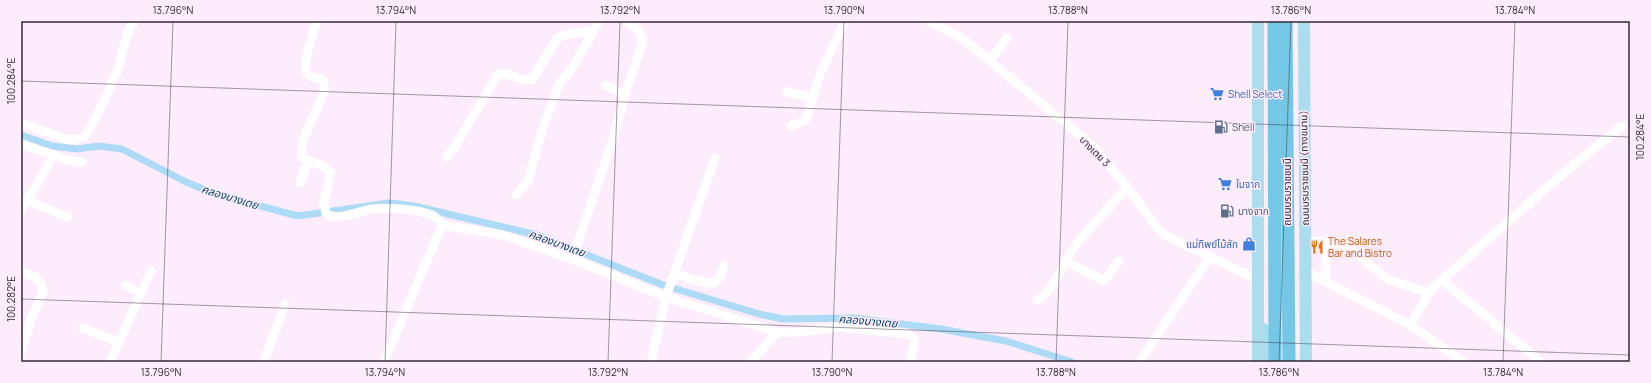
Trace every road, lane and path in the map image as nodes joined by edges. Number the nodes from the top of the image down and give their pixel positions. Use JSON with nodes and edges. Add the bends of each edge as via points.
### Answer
{"nodes":[{"id":1,"x":134,"y":21,"type":"edge"},
{"id":2,"x":317,"y":21,"type":"edge"},
{"id":3,"x":599,"y":21,"type":"edge"},
{"id":4,"x":627,"y":21,"type":"edge"},
{"id":5,"x":845,"y":21,"type":"edge"},
{"id":6,"x":928,"y":21,"type":"edge"},
{"id":7,"x":1258,"y":21,"type":"edge"},
{"id":8,"x":1274,"y":21,"type":"edge"},
{"id":9,"x":1286,"y":21,"type":"edge"},
{"id":10,"x":1304,"y":21,"type":"edge"},
{"id":11,"x":594,"y":30,"type":"junction"},
{"id":12,"x":1007,"y":38,"type":"dead end"},
{"id":13,"x":990,"y":61,"type":"junction"},
{"id":14,"x":605,"y":85,"type":"dead end"},
{"id":15,"x":787,"y":92,"type":"dead end"},
{"id":16,"x":625,"y":94,"type":"junction"},
{"id":17,"x":813,"y":98,"type":"junction"},
{"id":18,"x":21,"y":123,"type":"edge"},
{"id":19,"x":790,"y":126,"type":"dead end"},
{"id":20,"x":1622,"y":126,"type":"dead end"},
{"id":21,"x":21,"y":144,"type":"edge"},
{"id":22,"x":54,"y":155,"type":"junction"},
{"id":23,"x":447,"y":157,"type":"dead end"},
{"id":24,"x":715,"y":158,"type":"dead end"},
{"id":25,"x":308,"y":161,"type":"junction"},
{"id":26,"x":82,"y":162,"type":"dead end"},
{"id":27,"x":300,"y":183,"type":"dead end"},
{"id":28,"x":1127,"y":186,"type":"junction"},
{"id":29,"x":516,"y":195,"type":"dead end"},
{"id":30,"x":27,"y":200,"type":"junction"},
{"id":31,"x":21,"y":211,"type":"edge"},
{"id":32,"x":67,"y":218,"type":"dead end"},
{"id":33,"x":442,"y":225,"type":"junction"},
{"id":34,"x":1305,"y":240,"type":"junction"},
{"id":35,"x":1326,"y":241,"type":"junction"},
{"id":36,"x":572,"y":257,"type":"junction"},
{"id":37,"x":1210,"y":257,"type":"junction"},
{"id":38,"x":1065,"y":261,"type":"junction"},
{"id":39,"x":1119,"y":261,"type":"dead end"},
{"id":40,"x":724,"y":266,"type":"dead end"},
{"id":41,"x":1305,"y":267,"type":"junction"},
{"id":42,"x":151,"y":271,"type":"dead end"},
{"id":43,"x":21,"y":272,"type":"edge"},
{"id":44,"x":675,"y":273,"type":"junction"},
{"id":45,"x":1442,"y":280,"type":"junction"},
{"id":46,"x":1325,"y":281,"type":"junction"},
{"id":47,"x":1258,"y":284,"type":"junction"},
{"id":48,"x":125,"y":285,"type":"dead end"},
{"id":49,"x":668,"y":291,"type":"junction"},
{"id":50,"x":140,"y":293,"type":"junction"},
{"id":51,"x":1430,"y":293,"type":"junction"},
{"id":52,"x":1037,"y":300,"type":"dead end"},
{"id":53,"x":285,"y":304,"type":"dead end"},
{"id":54,"x":1410,"y":325,"type":"junction"},
{"id":55,"x":83,"y":328,"type":"dead end"},
{"id":56,"x":777,"y":332,"type":"junction"},
{"id":57,"x":118,"y":342,"type":"junction"},
{"id":58,"x":21,"y":352,"type":"edge"},
{"id":59,"x":110,"y":362,"type":"edge"},
{"id":60,"x":264,"y":362,"type":"edge"},
{"id":61,"x":384,"y":362,"type":"edge"},
{"id":62,"x":651,"y":362,"type":"edge"},
{"id":63,"x":751,"y":362,"type":"edge"},
{"id":64,"x":910,"y":362,"type":"edge"},
{"id":65,"x":1139,"y":362,"type":"edge"},
{"id":66,"x":1258,"y":362,"type":"edge"},
{"id":67,"x":1267,"y":362,"type":"edge"},
{"id":68,"x":1275,"y":362,"type":"edge"},
{"id":69,"x":1289,"y":362,"type":"edge"},
{"id":70,"x":1300,"y":362,"type":"edge"},
{"id":71,"x":1306,"y":362,"type":"edge"},
{"id":72,"x":1464,"y":362,"type":"edge"},
{"id":73,"x":1541,"y":362,"type":"edge"}],
"edges":[{"from":1,"to":18,"type":"street","via":[[128,32],[118,67],[83,138],[68,140]]},
{"from":2,"to":25,"type":"street","via":[[305,61],[306,71],[323,81],[325,89],[301,149],[302,158]]},
{"from":3,"to":11,"type":"street"},
{"from":4,"to":16,"type":"street","via":[[643,38]]},
{"from":5,"to":17,"type":"street","via":[[820,74]]},
{"from":6,"to":13,"type":"street","name":"บางเตย 3","via":[[957,36]]},
{"from":7,"to":47,"type":"main road"},
{"from":8,"to":68,"type":"highway","name":"ถนนบรมราชชนนี"},
{"from":9,"to":69,"type":"highway","name":"ถนนบรมราชชนนี"},
{"from":10,"to":34,"type":"main road","name":"ถนนบรมราชชนนี (ทางขนาน)"},
{"from":11,"to":23,"type":"street","via":[[581,34],[561,35],[532,79],[522,80],[506,72],[498,74]]},
{"from":11,"to":29,"type":"street","via":[[575,64],[559,85],[542,130],[528,181]]},
{"from":12,"to":13,"type":"street"},
{"from":13,"to":28,"type":"street","name":"บางเตย 3","via":[[1093,146]]},
{"from":14,"to":16,"type":"street"},
{"from":15,"to":17,"type":"street"},
{"from":16,"to":36,"type":"street","via":[[613,139]]},
{"from":17,"to":19,"type":"street","via":[[806,119]]},
{"from":20,"to":45,"type":"street","via":[[1559,177]]},
{"from":21,"to":22,"type":"street"},
{"from":22,"to":26,"type":"street"},
{"from":22,"to":30,"type":"street"},
{"from":24,"to":44,"type":"street"},
{"from":25,"to":27,"type":"street"},
{"from":25,"to":33,"type":"street","via":[[331,172],[324,202],[326,214],[337,216],[373,209],[402,210],[426,213],[434,216]]},
{"from":28,"to":37,"type":"street","name":"บางเตย 3","via":[[1162,232]]},
{"from":28,"to":38,"type":"street"},
{"from":30,"to":31,"type":"street"},
{"from":30,"to":32,"type":"street"},
{"from":33,"to":36,"type":"street","via":[[503,235]]},
{"from":33,"to":61,"type":"street"},
{"from":34,"to":35,"type":"street"},
{"from":34,"to":41,"type":"main road","name":"ถนนบรมราชชนนี (ทางขนาน)"},
{"from":35,"to":46,"type":"street"},
{"from":35,"to":51,"type":"street","via":[[1349,246],[1387,279]]},
{"from":36,"to":49,"type":"street"},
{"from":37,"to":47,"type":"street","name":"บางเตย 3"},
{"from":37,"to":65,"type":"street"},
{"from":38,"to":39,"type":"street","via":[[1104,281]]},
{"from":38,"to":52,"type":"street","via":[[1053,285]]},
{"from":40,"to":44,"type":"street","via":[[714,283]]},
{"from":41,"to":46,"type":"street"},
{"from":41,"to":70,"type":"main road","via":[[1300,314]]},
{"from":41,"to":71,"type":"main road","name":"ถนนบรมราชชนนี (ทางขนาน)"},
{"from":42,"to":50,"type":"street"},
{"from":43,"to":58,"type":"street","via":[[35,277],[41,283],[43,293],[30,319]]},
{"from":44,"to":49,"type":"street"},
{"from":45,"to":51,"type":"street"},
{"from":45,"to":73,"type":"street"},
{"from":46,"to":54,"type":"street"},
{"from":47,"to":66,"type":"main road"},
{"from":47,"to":67,"type":"main road"},
{"from":48,"to":50,"type":"street"},
{"from":49,"to":56,"type":"street"},
{"from":49,"to":62,"type":"street"},
{"from":50,"to":57,"type":"street"},
{"from":51,"to":54,"type":"street"},
{"from":53,"to":60,"type":"street"},
{"from":54,"to":72,"type":"street"},
{"from":55,"to":57,"type":"street"},
{"from":56,"to":63,"type":"street"},
{"from":56,"to":64,"type":"street","via":[[841,327],[907,334],[915,340]]},
{"from":57,"to":59,"type":"street"}]}
